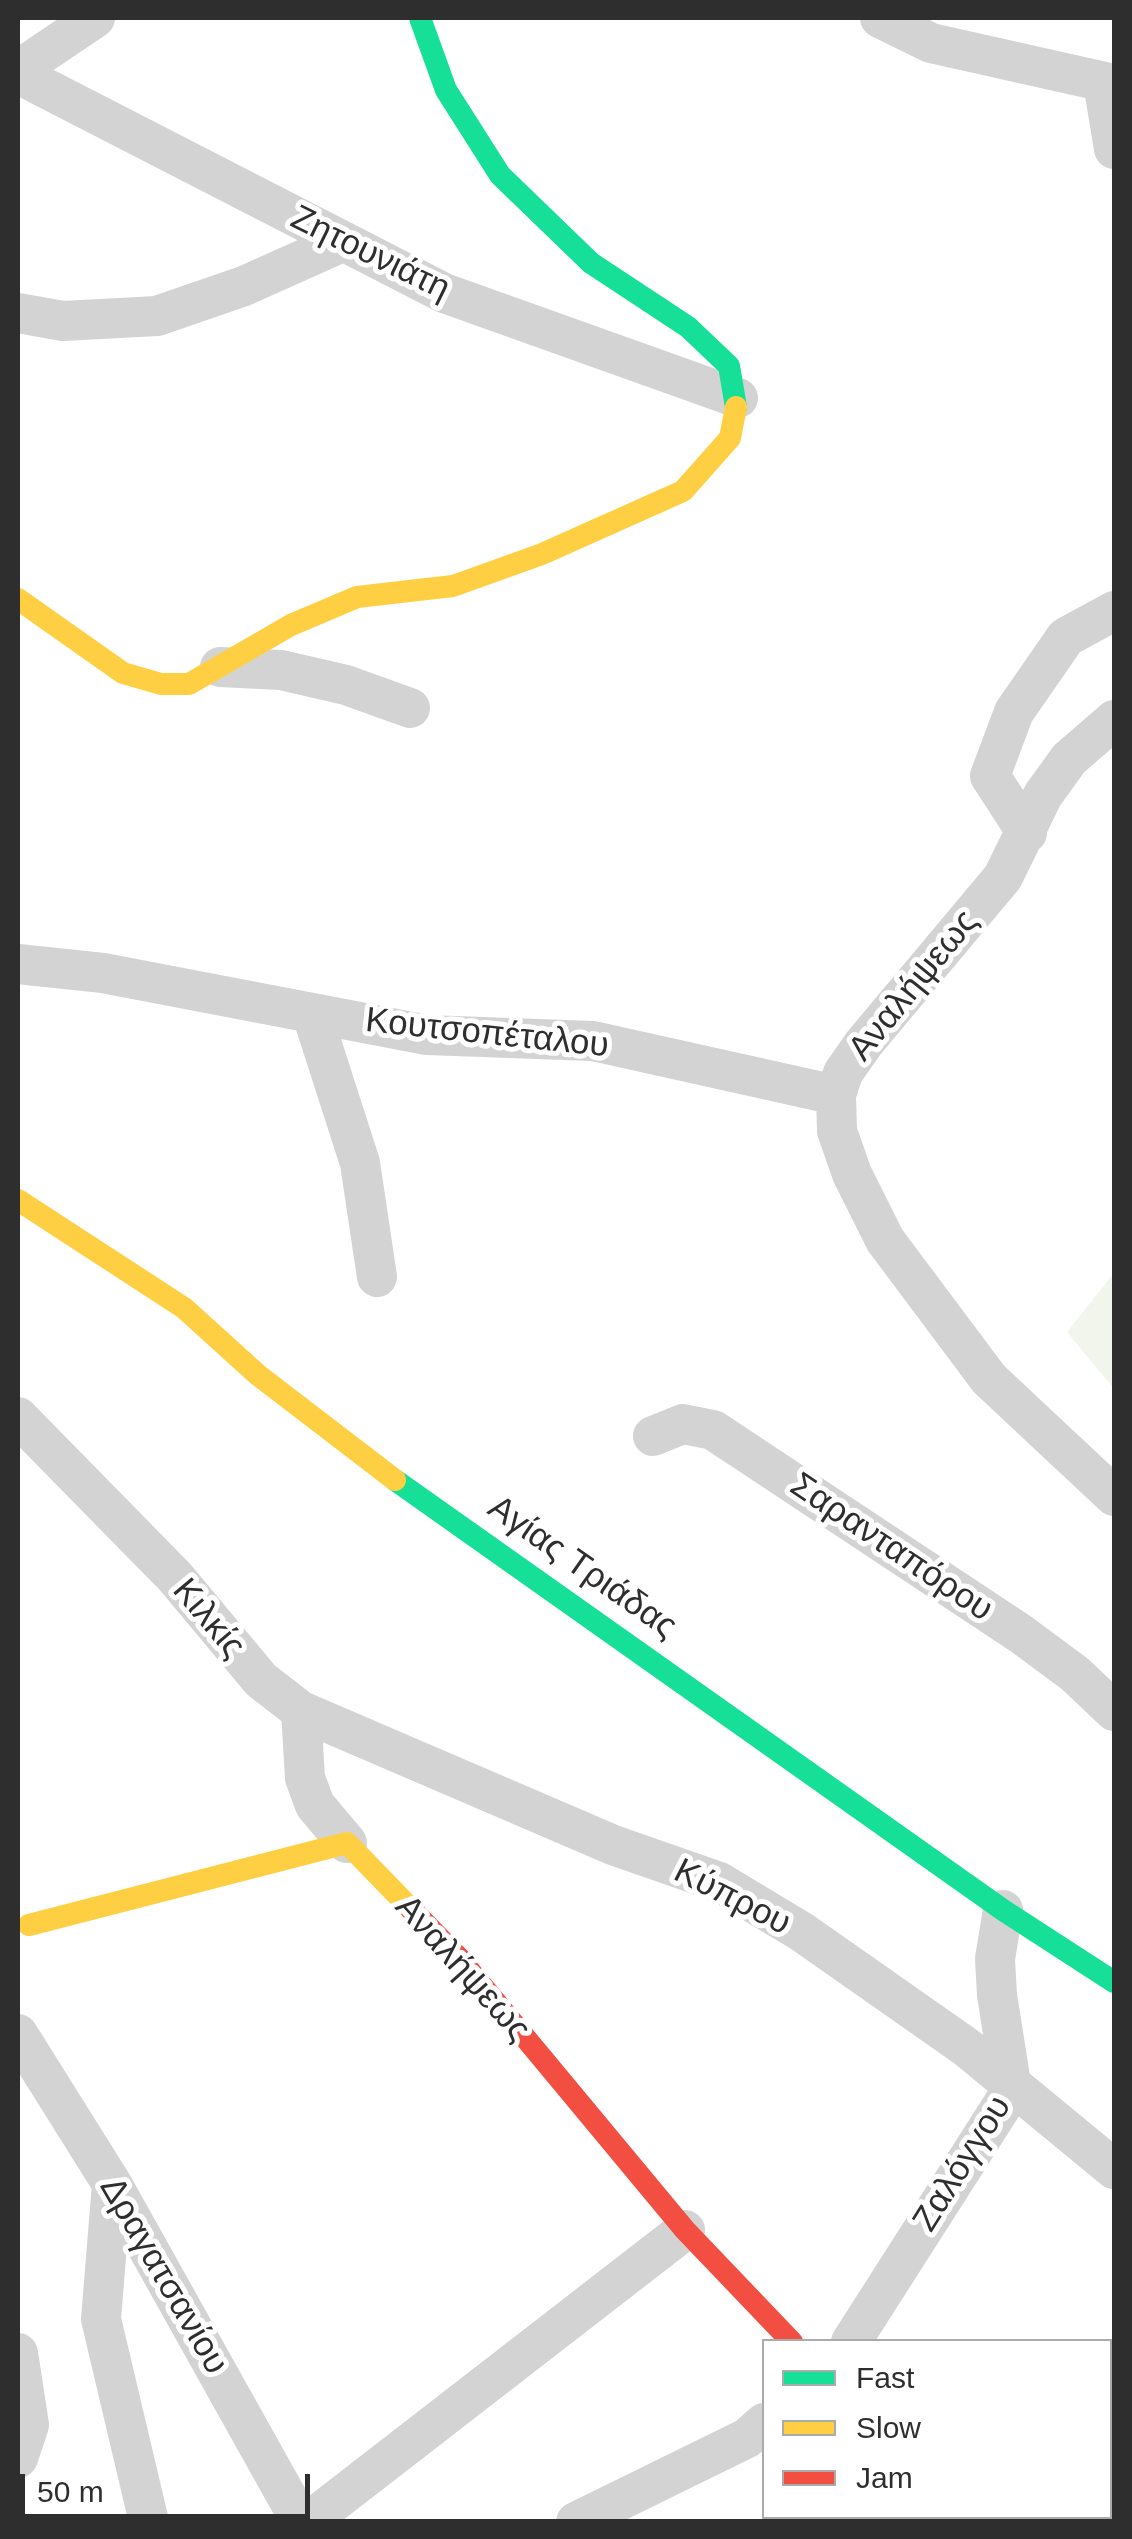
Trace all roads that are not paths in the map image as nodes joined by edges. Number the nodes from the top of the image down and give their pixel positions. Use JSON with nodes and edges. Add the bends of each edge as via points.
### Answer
{"nodes":[{"id":1,"x":95,"y":18,"type":"edge"},
{"id":2,"x":420,"y":18,"type":"edge"},
{"id":3,"x":880,"y":18,"type":"edge"},
{"id":4,"x":18,"y":72,"type":"edge"},
{"id":5,"x":1109,"y":83,"type":"edge"},
{"id":6,"x":1114,"y":150,"type":"edge"},
{"id":7,"x":340,"y":243,"type":"junction"},
{"id":8,"x":18,"y":314,"type":"edge"},
{"id":9,"x":738,"y":398,"type":"junction"},
{"id":10,"x":18,"y":598,"type":"edge"},
{"id":11,"x":1114,"y":611,"type":"edge"},
{"id":12,"x":220,"y":667,"type":"junction"},
{"id":13,"x":410,"y":708,"type":"dead end"},
{"id":14,"x":1114,"y":720,"type":"edge"},
{"id":15,"x":1027,"y":833,"type":"junction"},
{"id":16,"x":18,"y":964,"type":"edge"},
{"id":17,"x":312,"y":1014,"type":"junction"},
{"id":18,"x":836,"y":1095,"type":"junction"},
{"id":19,"x":18,"y":1200,"type":"edge"},
{"id":20,"x":378,"y":1276,"type":"dead end"},
{"id":21,"x":18,"y":1418,"type":"edge"},
{"id":22,"x":653,"y":1436,"type":"dead end"},
{"id":23,"x":1114,"y":1496,"type":"edge"},
{"id":24,"x":301,"y":1710,"type":"junction"},
{"id":25,"x":1114,"y":1711,"type":"edge"},
{"id":26,"x":347,"y":1844,"type":"junction"},
{"id":27,"x":1003,"y":1910,"type":"junction"},
{"id":28,"x":21,"y":1928,"type":"edge"},
{"id":29,"x":1114,"y":1982,"type":"edge"},
{"id":30,"x":18,"y":2034,"type":"edge"},
{"id":31,"x":1012,"y":2090,"type":"junction"},
{"id":32,"x":1114,"y":2169,"type":"edge"},
{"id":33,"x":112,"y":2184,"type":"junction"},
{"id":34,"x":685,"y":2230,"type":"junction"},
{"id":35,"x":789,"y":2339,"type":"edge"},
{"id":36,"x":853,"y":2339,"type":"edge"},
{"id":37,"x":18,"y":2353,"type":"edge"},
{"id":38,"x":762,"y":2425,"type":"edge"},
{"id":39,"x":18,"y":2458,"type":"edge"},
{"id":40,"x":149,"y":2522,"type":"edge"},
{"id":41,"x":305,"y":2522,"type":"edge"},
{"id":42,"x":576,"y":2522,"type":"edge"}],
"edges":[{"from":1,"to":4,"type":"street"},
{"from":2,"to":9,"type":"street","via":[[446,90],[500,175],[591,263],[714,348],[729,366]]},
{"from":3,"to":5,"type":"street","via":[[932,43]]},
{"from":4,"to":7,"type":"street","name":"Ζητουνιάτη"},
{"from":5,"to":6,"type":"street"},
{"from":7,"to":8,"type":"street","via":[[157,316],[63,322]]},
{"from":7,"to":9,"type":"street","name":"Ζητουνιάτη","via":[[444,294]]},
{"from":9,"to":12,"type":"street","via":[[730,438],[683,491],[453,586],[357,597],[291,625]]},
{"from":10,"to":12,"type":"street","via":[[123,673],[189,684]]},
{"from":11,"to":15,"type":"street","via":[[1066,637],[1014,712],[990,776]]},
{"from":12,"to":13,"type":"street","via":[[297,674]]},
{"from":14,"to":15,"type":"street","name":"Αναλήψεως","via":[[1070,760]]},
{"from":15,"to":18,"type":"street","name":"Αναλήψεως","via":[[1003,877],[864,1042]]},
{"from":16,"to":17,"type":"street","name":"Κουτσοπέταλου","via":[[103,973]]},
{"from":17,"to":18,"type":"street","name":"Κουτσοπέταλου","via":[[427,1034],[592,1040]]},
{"from":17,"to":20,"type":"street","via":[[360,1162]]},
{"from":18,"to":23,"type":"street","name":"Αναλήψεως","via":[[837,1131],[885,1240],[989,1379]]},
{"from":19,"to":27,"type":"street","name":"Αγίας Τριάδας","via":[[184,1308],[382,1471]]},
{"from":21,"to":24,"type":"street","name":"Κιλκίς","via":[[175,1577],[260,1680]]},
{"from":22,"to":25,"type":"street","name":"Σαρανταπόρου","via":[[684,1424],[713,1430],[1020,1634]]},
{"from":24,"to":26,"type":"street","via":[[305,1778],[315,1805]]},
{"from":24,"to":31,"type":"street","name":"Κύπρου","via":[[613,1844],[719,1882],[966,2047]]},
{"from":26,"to":28,"type":"street"},
{"from":26,"to":34,"type":"street","name":"Αναλήψεως","via":[[459,1958]]},
{"from":27,"to":29,"type":"street","name":"Αγίας Τριάδας"},
{"from":27,"to":31,"type":"street","name":"Ζαλόγγου","via":[[997,1994]]},
{"from":30,"to":33,"type":"street","name":"Δραγατσανίου"},
{"from":31,"to":32,"type":"street","name":"Κύπρου"},
{"from":31,"to":36,"type":"street","name":"Ζαλόγγου"},
{"from":33,"to":40,"type":"street","via":[[101,2318]]},
{"from":33,"to":41,"type":"street","name":"Δραγατσανίου"},
{"from":34,"to":35,"type":"street","name":"Αναλήψεως"},
{"from":34,"to":41,"type":"street"},
{"from":37,"to":39,"type":"street","via":[[28,2425]]},
{"from":38,"to":42,"type":"street"}]}
